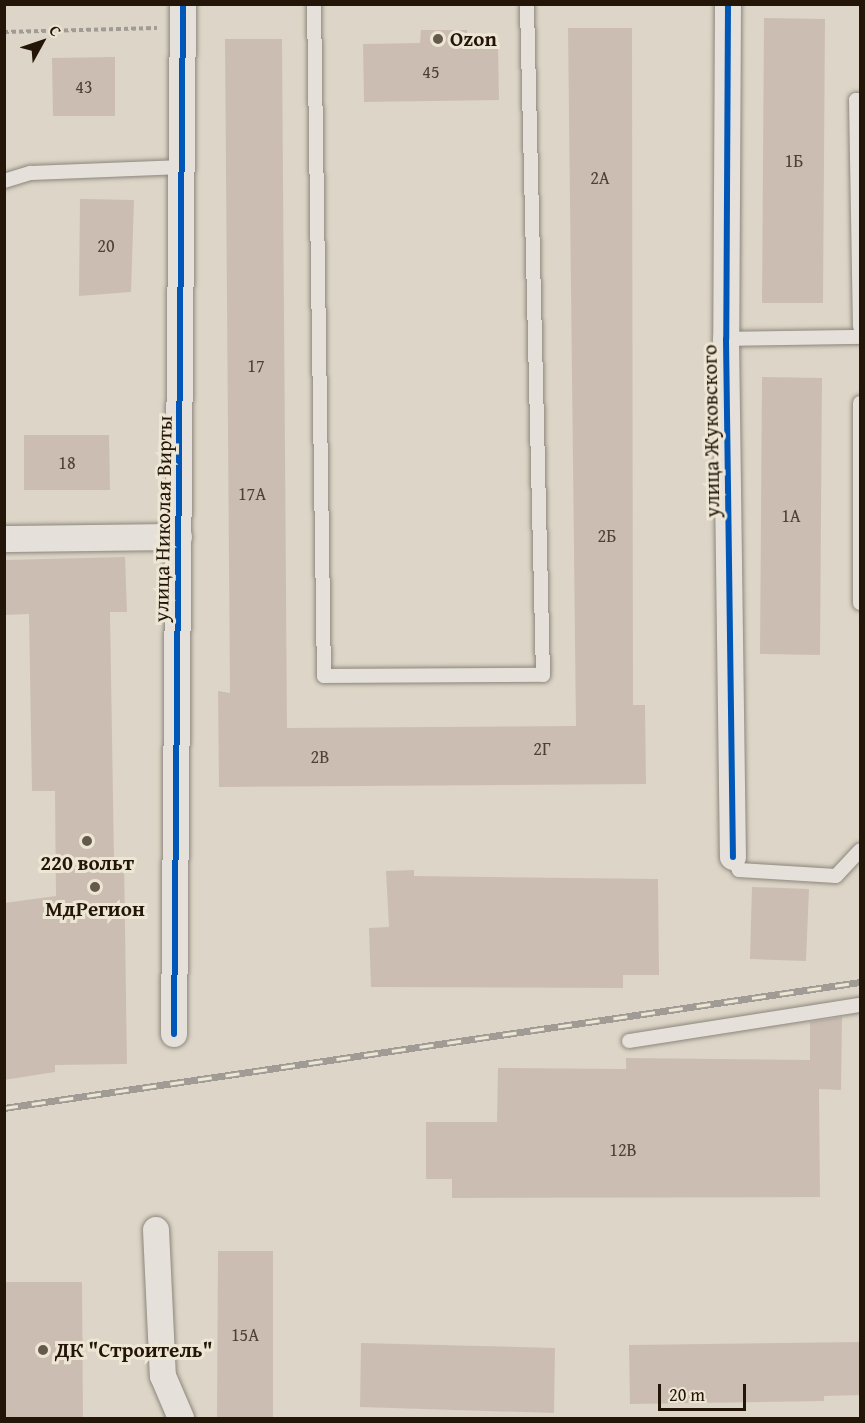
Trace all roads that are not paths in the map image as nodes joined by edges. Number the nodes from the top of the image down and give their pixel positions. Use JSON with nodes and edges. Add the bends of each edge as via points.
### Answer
{"nodes":[{"id":1,"x":314,"y":4,"type":"edge"},
{"id":2,"x":526,"y":4,"type":"edge"},
{"id":3,"x":728,"y":4,"type":"edge"},
{"id":4,"x":183,"y":16,"type":"edge"},
{"id":5,"x":861,"y":100,"type":"edge"},
{"id":6,"x":183,"y":167,"type":"junction"},
{"id":7,"x":4,"y":181,"type":"edge"},
{"id":8,"x":861,"y":326,"type":"edge"},
{"id":9,"x":861,"y":337,"type":"edge"},
{"id":10,"x":726,"y":339,"type":"junction"},
{"id":11,"x":861,"y":403,"type":"edge"},
{"id":12,"x":179,"y":537,"type":"junction"},
{"id":13,"x":4,"y":539,"type":"edge"},
{"id":14,"x":861,"y":603,"type":"edge"},
{"id":15,"x":861,"y":850,"type":"edge"},
{"id":16,"x":733,"y":857,"type":"joint"},
{"id":17,"x":861,"y":1005,"type":"edge"},
{"id":18,"x":174,"y":1034,"type":"dead end"},
{"id":19,"x":629,"y":1041,"type":"dead end"},
{"id":20,"x":156,"y":1230,"type":"dead end"},
{"id":21,"x":181,"y":1419,"type":"edge"}],
"edges":[{"from":1,"to":2,"type":"lane","via":[[324,676],[359,676],[543,675]]},
{"from":3,"to":10,"type":"street","name":"улица Жуковского"},
{"from":4,"to":6,"type":"street","name":"улица Николая Вирты"},
{"from":5,"to":8,"type":"lane","via":[[856,100]]},
{"from":6,"to":7,"type":"lane","via":[[31,173]]},
{"from":6,"to":12,"type":"street","name":"улица Николая Вирты"},
{"from":9,"to":10,"type":"lane"},
{"from":10,"to":16,"type":"street","name":"улица Жуковского"},
{"from":11,"to":14,"type":"lane"},
{"from":12,"to":13,"type":"street"},
{"from":12,"to":18,"type":"street","name":"улица Николая Вирты"},
{"from":15,"to":16,"type":"lane","via":[[836,876],[739,870]]},
{"from":17,"to":19,"type":"lane"},
{"from":20,"to":21,"type":"street","via":[[163,1376]]}]}
